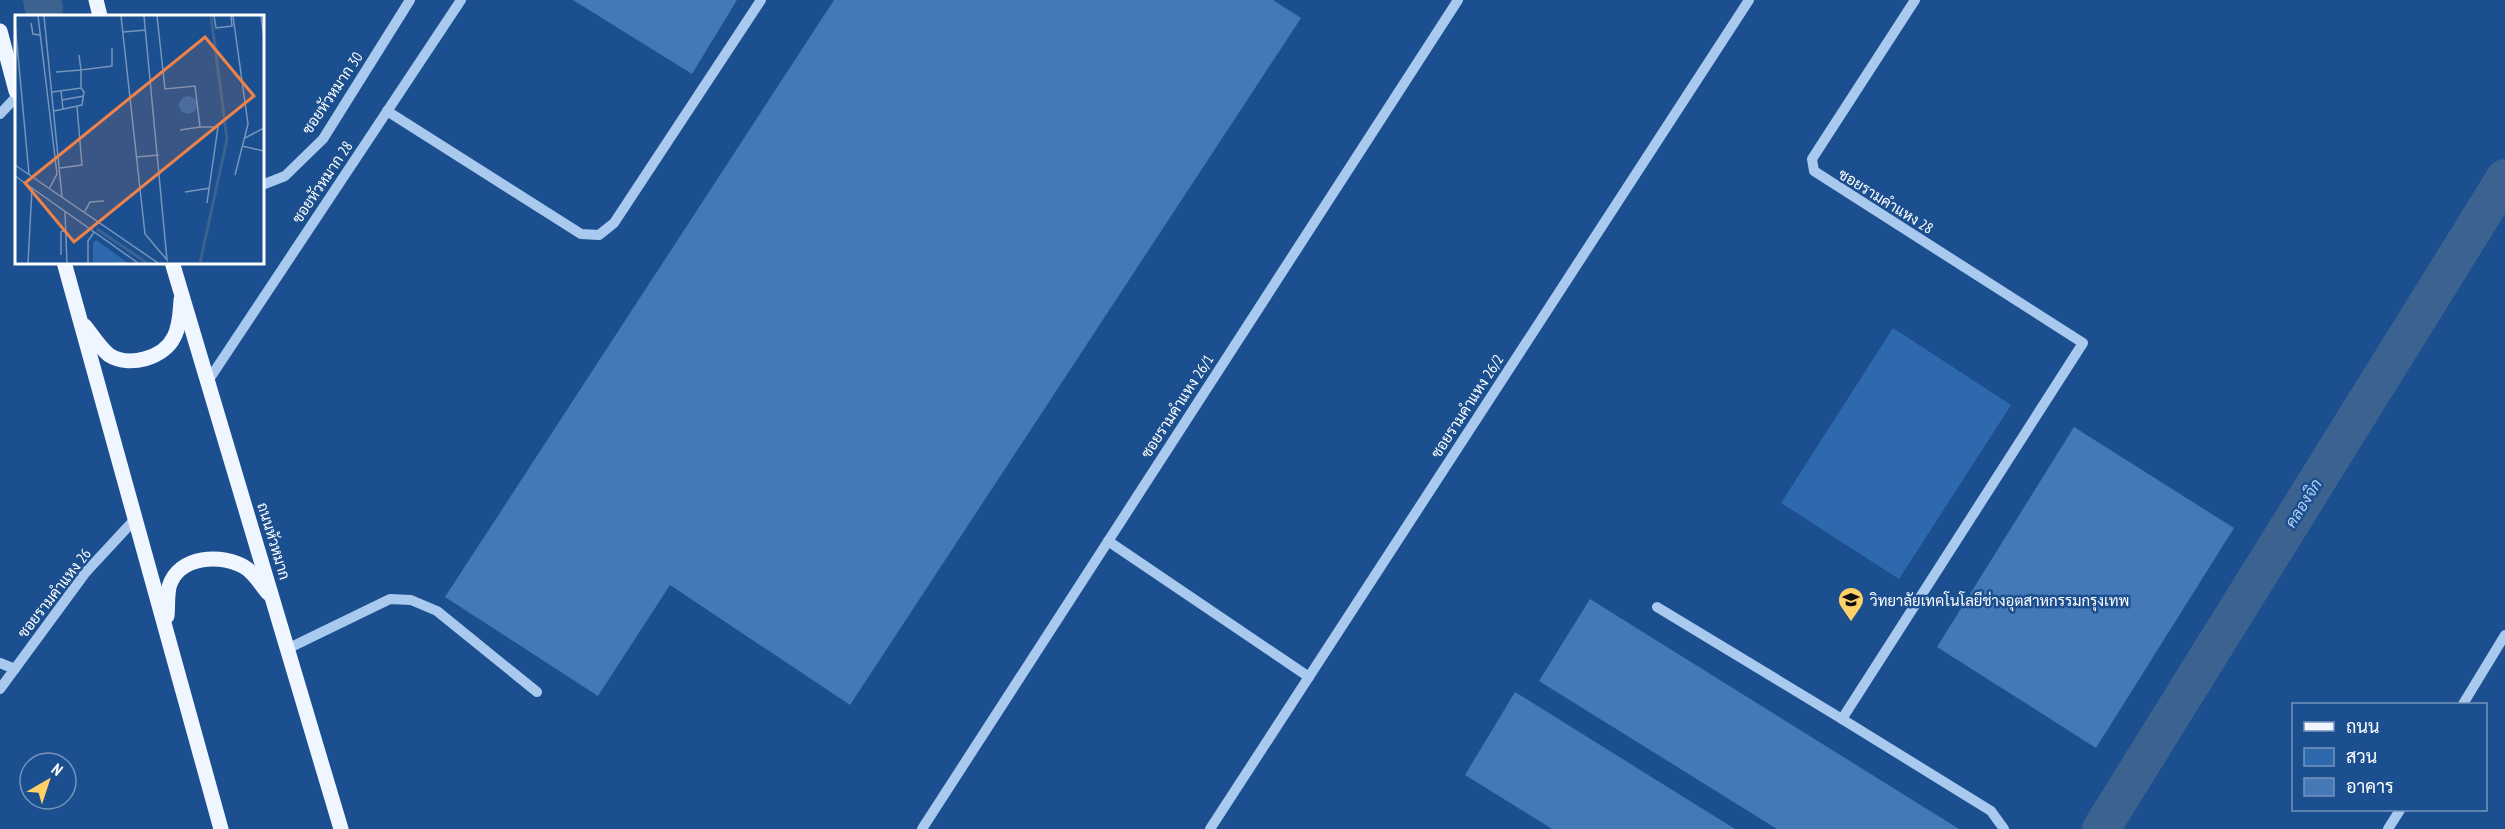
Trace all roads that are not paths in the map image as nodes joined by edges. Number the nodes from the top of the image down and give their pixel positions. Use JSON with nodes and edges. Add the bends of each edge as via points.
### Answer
{"nodes":[{"id":1,"x":96,"y":0,"type":"edge"},
{"id":2,"x":410,"y":0,"type":"edge"},
{"id":3,"x":461,"y":0,"type":"edge"},
{"id":4,"x":761,"y":0,"type":"edge"},
{"id":5,"x":1458,"y":0,"type":"edge"},
{"id":6,"x":1749,"y":0,"type":"edge"},
{"id":7,"x":1915,"y":0,"type":"edge"},
{"id":8,"x":100,"y":15,"type":"edge"},
{"id":9,"x":0,"y":31,"type":"edge"},
{"id":10,"x":15,"y":87,"type":"edge"},
{"id":11,"x":15,"y":98,"type":"edge"},
{"id":12,"x":387,"y":111,"type":"junction"},
{"id":13,"x":0,"y":114,"type":"edge"},
{"id":14,"x":264,"y":184,"type":"edge"},
{"id":15,"x":65,"y":264,"type":"edge"},
{"id":16,"x":173,"y":264,"type":"edge"},
{"id":17,"x":182,"y":294,"type":"junction"},
{"id":18,"x":80,"y":319,"type":"junction"},
{"id":19,"x":208,"y":381,"type":"junction"},
{"id":20,"x":135,"y":518,"type":"junction"},
{"id":21,"x":1108,"y":541,"type":"junction"},
{"id":22,"x":272,"y":599,"type":"junction"},
{"id":23,"x":1657,"y":607,"type":"dead end"},
{"id":24,"x":166,"y":628,"type":"junction"},
{"id":25,"x":2505,"y":635,"type":"edge"},
{"id":26,"x":287,"y":649,"type":"junction"},
{"id":27,"x":0,"y":663,"type":"edge"},
{"id":28,"x":15,"y":669,"type":"junction"},
{"id":29,"x":1309,"y":677,"type":"junction"},
{"id":30,"x":0,"y":689,"type":"edge"},
{"id":31,"x":537,"y":692,"type":"dead end"},
{"id":32,"x":2464,"y":703,"type":"edge"},
{"id":33,"x":1842,"y":719,"type":"junction"},
{"id":34,"x":2399,"y":811,"type":"edge"},
{"id":35,"x":220,"y":829,"type":"edge"},
{"id":36,"x":340,"y":829,"type":"edge"},
{"id":37,"x":922,"y":829,"type":"edge"},
{"id":38,"x":1210,"y":829,"type":"edge"},
{"id":39,"x":2004,"y":829,"type":"edge"},
{"id":40,"x":2388,"y":829,"type":"edge"}],
"edges":[{"from":1,"to":8,"type":"main road"},
{"from":2,"to":14,"type":"street","name":"ซอยหัวหมาก 30","via":[[322,139],[285,176]]},
{"from":3,"to":12,"type":"street","name":"ซอยหัวหมาก 28"},
{"from":4,"to":12,"type":"street","via":[[614,223],[599,235],[581,234]]},
{"from":5,"to":21,"type":"street","name":"ซอยรามคำแหง 26/1"},
{"from":6,"to":29,"type":"street","name":"ซอยรามคำแหง 26/2"},
{"from":7,"to":33,"type":"street","name":"ซอยรามคำแหง 28","via":[[1812,159],[1814,171],[2083,343]]},
{"from":9,"to":10,"type":"main road"},
{"from":11,"to":13,"type":"street"},
{"from":12,"to":19,"type":"street","name":"ซอยหัวหมาก 28"},
{"from":15,"to":18,"type":"main road"},
{"from":16,"to":17,"type":"main road","name":"ถนนหัวหมาก"},
{"from":17,"to":18,"type":"main road","via":[[174,339],[144,360],[123,361],[108,354]]},
{"from":17,"to":19,"type":"main road","name":"ถนนหัวหมาก"},
{"from":18,"to":20,"type":"main road"},
{"from":19,"to":22,"type":"main road","name":"ถนนหัวหมาก"},
{"from":20,"to":24,"type":"main road"},
{"from":20,"to":28,"type":"street","name":"ซอยรามคำแหง 26","via":[[86,572]]},
{"from":21,"to":29,"type":"street"},
{"from":21,"to":37,"type":"street","name":"ซอยรามคำแหง 26/1"},
{"from":22,"to":24,"type":"main road","via":[[248,569],[234,561],[196,561],[176,574],[170,586]]},
{"from":22,"to":26,"type":"main road","name":"ถนนหัวหมาก"},
{"from":23,"to":33,"type":"street"},
{"from":24,"to":35,"type":"main road"},
{"from":25,"to":32,"type":"street"},
{"from":26,"to":31,"type":"street","via":[[390,599],[411,600],[437,611]]},
{"from":26,"to":36,"type":"main road","name":"ถนนหัวหมาก"},
{"from":27,"to":28,"type":"street"},
{"from":28,"to":30,"type":"street","name":"ซอยรามคำแหง 26"},
{"from":29,"to":38,"type":"street","name":"ซอยรามคำแหง 26/2"},
{"from":33,"to":39,"type":"street","via":[[1991,811]]},
{"from":34,"to":40,"type":"street"}]}
